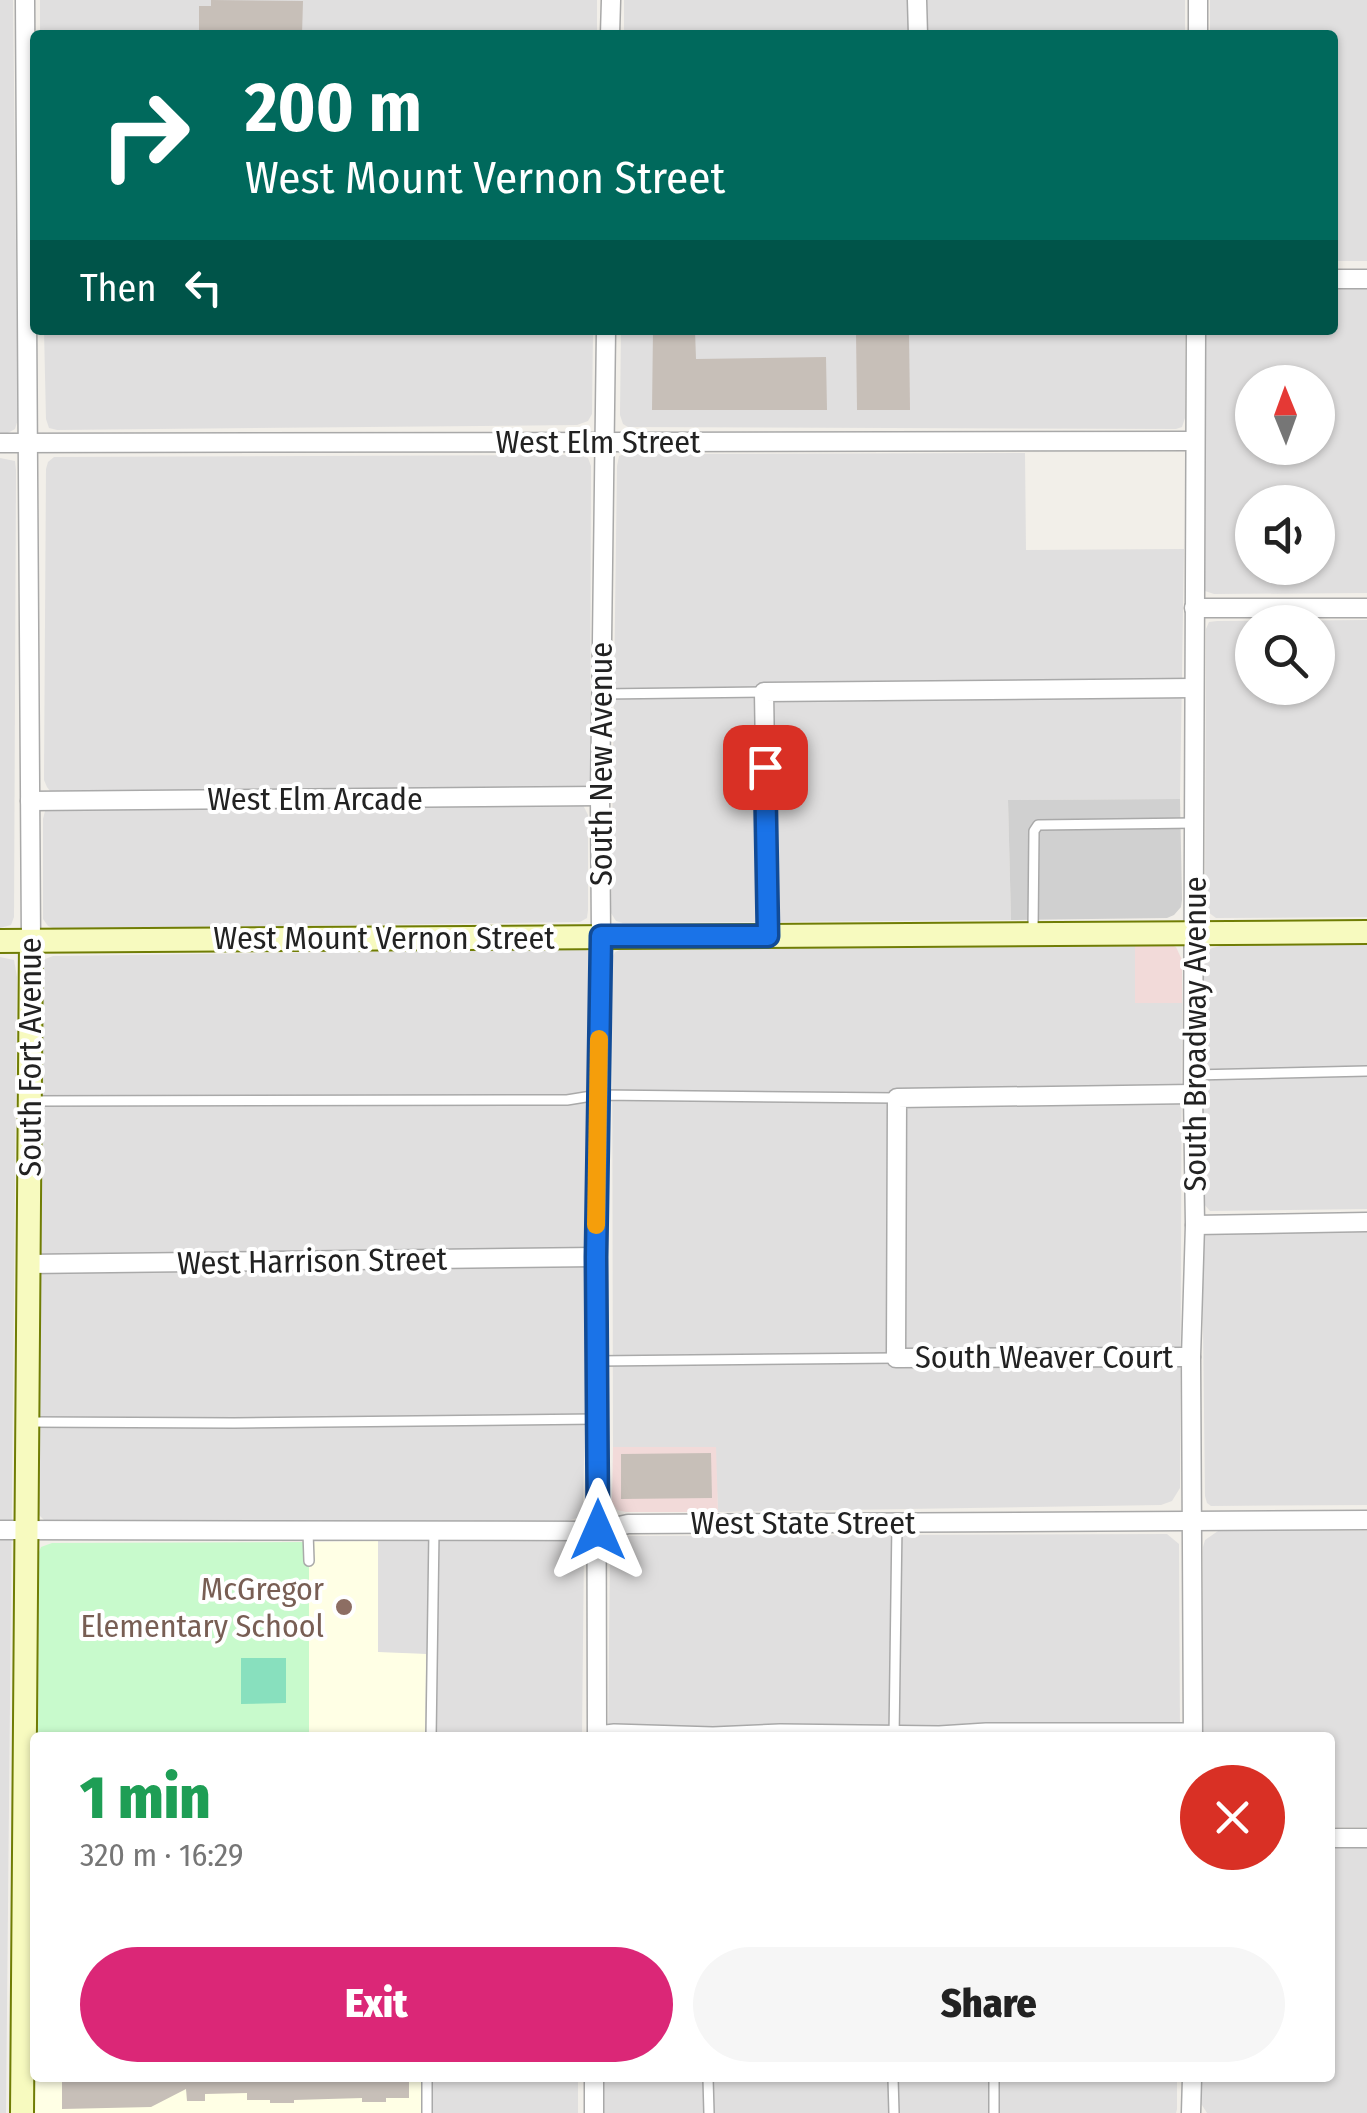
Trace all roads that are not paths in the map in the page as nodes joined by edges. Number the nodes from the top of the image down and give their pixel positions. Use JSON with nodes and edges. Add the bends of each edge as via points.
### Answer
{"nodes":[{"id":1,"x":26,"y":0,"type":"edge"},
{"id":2,"x":611,"y":0,"type":"edge"},
{"id":3,"x":917,"y":0,"type":"edge"},
{"id":4,"x":1198,"y":0,"type":"edge"},
{"id":5,"x":610,"y":30,"type":"edge"},
{"id":6,"x":918,"y":30,"type":"edge"},
{"id":7,"x":1198,"y":30,"type":"edge"},
{"id":8,"x":1367,"y":278,"type":"edge"},
{"id":9,"x":1338,"y":279,"type":"edge"},
{"id":10,"x":606,"y":335,"type":"edge"},
{"id":11,"x":1196,"y":335,"type":"edge"},
{"id":12,"x":1195,"y":441,"type":"junction"},
{"id":13,"x":29,"y":442,"type":"junction"},
{"id":14,"x":604,"y":442,"type":"junction"},
{"id":15,"x":0,"y":443,"type":"edge"},
{"id":16,"x":1194,"y":608,"type":"junction"},
{"id":17,"x":1367,"y":608,"type":"edge"},
{"id":18,"x":1194,"y":688,"type":"junction"},
{"id":19,"x":764,"y":692,"type":"junction"},
{"id":20,"x":601,"y":694,"type":"junction"},
{"id":21,"x":600,"y":796,"type":"junction"},
{"id":22,"x":30,"y":801,"type":"junction"},
{"id":23,"x":1194,"y":823,"type":"junction"},
{"id":24,"x":1367,"y":932,"type":"edge"},
{"id":25,"x":1033,"y":933,"type":"junction"},
{"id":26,"x":1194,"y":933,"type":"junction"},
{"id":27,"x":601,"y":936,"type":"junction"},
{"id":28,"x":768,"y":936,"type":"junction"},
{"id":29,"x":0,"y":941,"type":"edge"},
{"id":30,"x":30,"y":941,"type":"junction"},
{"id":31,"x":1367,"y":1071,"type":"edge"},
{"id":32,"x":1193,"y":1084,"type":"junction"},
{"id":33,"x":598,"y":1095,"type":"junction"},
{"id":34,"x":898,"y":1098,"type":"junction"},
{"id":35,"x":30,"y":1101,"type":"junction"},
{"id":36,"x":1367,"y":1222,"type":"edge"},
{"id":37,"x":1196,"y":1225,"type":"junction"},
{"id":38,"x":596,"y":1257,"type":"junction"},
{"id":39,"x":28,"y":1264,"type":"junction"},
{"id":40,"x":1191,"y":1357,"type":"junction"},
{"id":41,"x":896,"y":1358,"type":"junction"},
{"id":42,"x":597,"y":1361,"type":"junction"},
{"id":43,"x":597,"y":1419,"type":"junction"},
{"id":44,"x":27,"y":1422,"type":"junction"},
{"id":45,"x":1193,"y":1520,"type":"junction"},
{"id":46,"x":1367,"y":1520,"type":"edge"},
{"id":47,"x":897,"y":1523,"type":"junction"},
{"id":48,"x":0,"y":1530,"type":"edge"},
{"id":49,"x":26,"y":1530,"type":"junction"},
{"id":50,"x":598,"y":1530,"type":"junction"},
{"id":51,"x":434,"y":1531,"type":"junction"},
{"id":52,"x":308,"y":1532,"type":"junction"},
{"id":53,"x":309,"y":1562,"type":"dead end"},
{"id":54,"x":431,"y":1732,"type":"edge"},
{"id":55,"x":597,"y":1732,"type":"edge"},
{"id":56,"x":604,"y":1732,"type":"edge"},
{"id":57,"x":712,"y":1732,"type":"edge"},
{"id":58,"x":712,"y":1732,"type":"edge"},
{"id":59,"x":848,"y":1732,"type":"edge"},
{"id":60,"x":894,"y":1732,"type":"edge"},
{"id":61,"x":1193,"y":1732,"type":"edge"},
{"id":62,"x":30,"y":1798,"type":"edge"},
{"id":63,"x":1335,"y":1838,"type":"edge"},
{"id":64,"x":1367,"y":1838,"type":"edge"},
{"id":65,"x":29,"y":1970,"type":"edge"},
{"id":66,"x":427,"y":2082,"type":"edge"},
{"id":67,"x":594,"y":2082,"type":"edge"},
{"id":68,"x":708,"y":2082,"type":"edge"},
{"id":69,"x":893,"y":2082,"type":"edge"},
{"id":70,"x":994,"y":2082,"type":"edge"},
{"id":71,"x":1192,"y":2082,"type":"edge"},
{"id":72,"x":22,"y":2113,"type":"edge"},
{"id":73,"x":426,"y":2113,"type":"edge"},
{"id":74,"x":594,"y":2113,"type":"edge"},
{"id":75,"x":709,"y":2113,"type":"edge"},
{"id":76,"x":894,"y":2113,"type":"edge"},
{"id":77,"x":994,"y":2113,"type":"edge"},
{"id":78,"x":1191,"y":2113,"type":"edge"}],
"edges":[{"from":1,"to":13,"type":"street","name":"South Fort Avenue"},
{"from":2,"to":5,"type":"street"},
{"from":3,"to":6,"type":"street"},
{"from":4,"to":7,"type":"street"},
{"from":8,"to":9,"type":"street"},
{"from":10,"to":14,"type":"street","name":"South New Avenue"},
{"from":11,"to":12,"type":"street","name":"South Broadway Avenue"},
{"from":12,"to":14,"type":"street","name":"West Elm Street"},
{"from":12,"to":16,"type":"street","name":"South Broadway Avenue"},
{"from":13,"to":14,"type":"street","name":"West Elm Street"},
{"from":13,"to":15,"type":"street","name":"West Elm Street"},
{"from":13,"to":22,"type":"street","name":"South Fort Avenue"},
{"from":14,"to":20,"type":"street","name":"South New Avenue"},
{"from":16,"to":17,"type":"street"},
{"from":16,"to":18,"type":"street","name":"South Broadway Avenue"},
{"from":18,"to":19,"type":"street"},
{"from":18,"to":23,"type":"street","name":"South Broadway Avenue"},
{"from":19,"to":20,"type":"lane"},
{"from":19,"to":28,"type":"street"},
{"from":20,"to":21,"type":"street","name":"South New Avenue"},
{"from":21,"to":22,"type":"street","name":"West Elm Arcade"},
{"from":21,"to":27,"type":"street","name":"South New Avenue"},
{"from":22,"to":30,"type":"street","name":"South Fort Avenue"},
{"from":23,"to":25,"type":"lane","via":[[1038,825]]},
{"from":23,"to":26,"type":"street","name":"South Broadway Avenue"},
{"from":24,"to":26,"type":"street","name":"West Mount Vernon Street"},
{"from":25,"to":26,"type":"street","name":"West Mount Vernon Street"},
{"from":25,"to":28,"type":"street","name":"West Mount Vernon Street"},
{"from":26,"to":32,"type":"street","name":"South Broadway Avenue"},
{"from":27,"to":28,"type":"street","name":"West Mount Vernon Street"},
{"from":27,"to":30,"type":"street","name":"West Mount Vernon Street"},
{"from":27,"to":33,"type":"street","name":"South New Avenue"},
{"from":29,"to":30,"type":"street","name":"West Mount Vernon Street"},
{"from":30,"to":35,"type":"street","name":"South Fort Avenue"},
{"from":31,"to":32,"type":"lane"},
{"from":32,"to":34,"type":"street"},
{"from":32,"to":37,"type":"street","name":"South Broadway Avenue"},
{"from":33,"to":34,"type":"lane"},
{"from":33,"to":35,"type":"lane"},
{"from":33,"to":38,"type":"street","name":"South New Avenue"},
{"from":34,"to":41,"type":"street"},
{"from":35,"to":39,"type":"street","name":"South Fort Avenue"},
{"from":36,"to":37,"type":"street"},
{"from":37,"to":40,"type":"street","name":"South Broadway Avenue"},
{"from":38,"to":39,"type":"street","name":"West Harrison Street"},
{"from":38,"to":42,"type":"street","name":"South New Avenue"},
{"from":39,"to":44,"type":"street","name":"South Fort Avenue"},
{"from":40,"to":41,"type":"street","name":"South Weaver Court"},
{"from":40,"to":45,"type":"street","name":"South Broadway Avenue"},
{"from":41,"to":42,"type":"lane"},
{"from":42,"to":43,"type":"street","name":"South New Avenue"},
{"from":43,"to":44,"type":"lane"},
{"from":43,"to":50,"type":"street","name":"South New Avenue"},
{"from":44,"to":49,"type":"street","name":"South Fort Avenue"},
{"from":45,"to":46,"type":"street","name":"West State Street"},
{"from":45,"to":47,"type":"street","name":"West State Street"},
{"from":45,"to":61,"type":"street","name":"South Broadway Avenue"},
{"from":47,"to":50,"type":"street","name":"West State Street","via":[[628,1524]]},
{"from":47,"to":60,"type":"lane"},
{"from":48,"to":49,"type":"street","name":"West State Street"},
{"from":49,"to":52,"type":"street","name":"West State Street"},
{"from":49,"to":62,"type":"street","name":"South Fort Avenue"},
{"from":50,"to":51,"type":"street","name":"West State Street"},
{"from":50,"to":55,"type":"street","name":"South New Avenue"},
{"from":51,"to":52,"type":"street","name":"West State Street"},
{"from":51,"to":54,"type":"lane"},
{"from":52,"to":53,"type":"lane"},
{"from":56,"to":57,"type":"lane"},
{"from":58,"to":59,"type":"lane"},
{"from":62,"to":65,"type":"street","name":"South Fort Avenue"},
{"from":63,"to":64,"type":"street"},
{"from":65,"to":72,"type":"street","name":"South Fort Avenue"},
{"from":66,"to":73,"type":"lane"},
{"from":67,"to":74,"type":"street"},
{"from":68,"to":75,"type":"lane"},
{"from":69,"to":76,"type":"lane"},
{"from":70,"to":77,"type":"lane"},
{"from":71,"to":78,"type":"street"}]}
